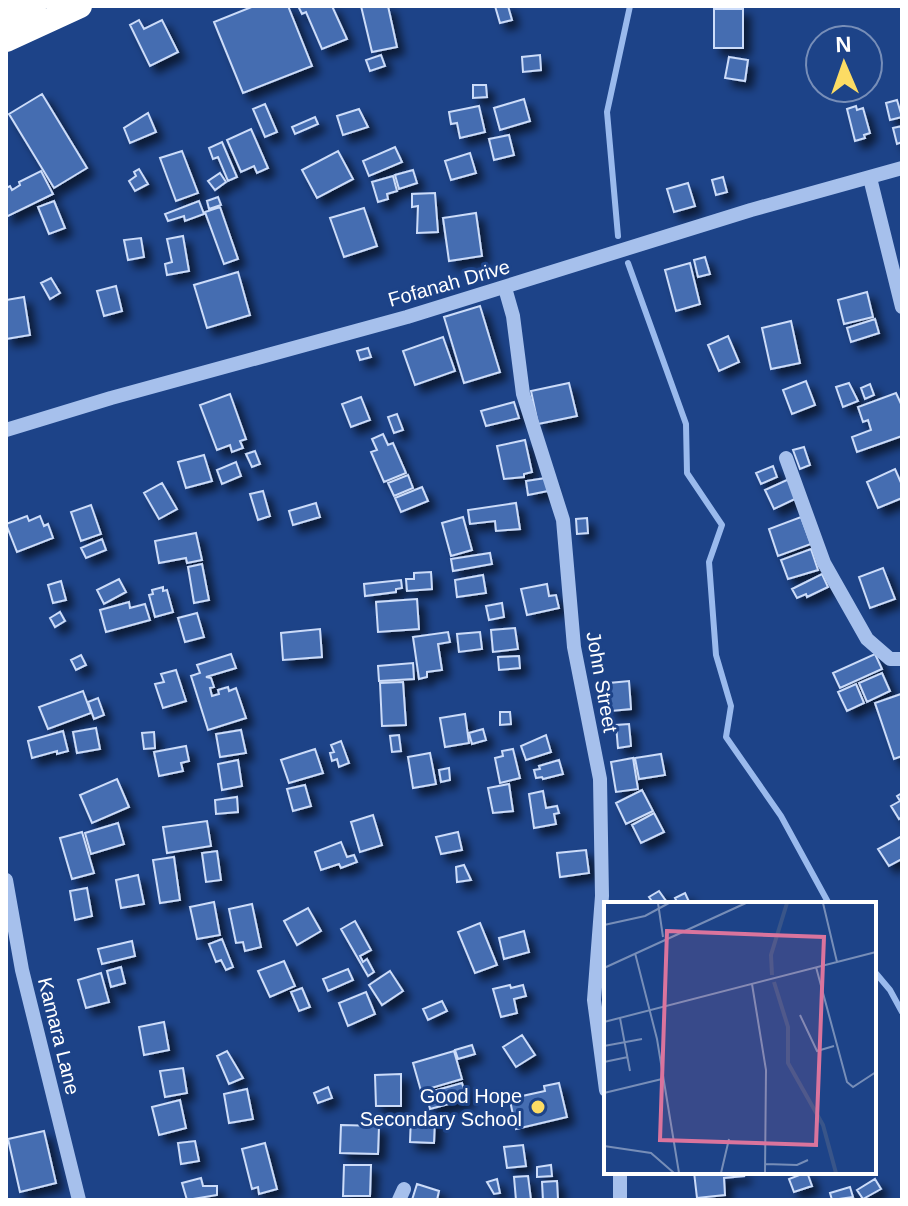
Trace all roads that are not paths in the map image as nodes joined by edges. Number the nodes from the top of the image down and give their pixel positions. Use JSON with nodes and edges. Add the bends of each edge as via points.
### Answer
{"nodes":[{"id":1,"x":34,"y":6,"type":"edge"},
{"id":2,"x":80,"y":6,"type":"edge"},
{"id":3,"x":6,"y":20,"type":"edge"},
{"id":4,"x":6,"y":40,"type":"edge"},
{"id":5,"x":902,"y":168,"type":"edge"},
{"id":6,"x":870,"y":178,"type":"junction"},
{"id":7,"x":505,"y":288,"type":"junction"},
{"id":8,"x":902,"y":307,"type":"edge"},
{"id":9,"x":6,"y":430,"type":"edge"},
{"id":10,"x":786,"y":458,"type":"dead end"},
{"id":11,"x":902,"y":659,"type":"edge"},
{"id":12,"x":6,"y":880,"type":"edge"},
{"id":13,"x":604,"y":1075,"type":"edge"},
{"id":14,"x":620,"y":1174,"type":"edge"},
{"id":15,"x":79,"y":1200,"type":"edge"},
{"id":16,"x":620,"y":1200,"type":"edge"}],
"edges":[{"from":1,"to":3,"type":"highway"},
{"from":2,"to":4,"type":"highway"},
{"from":5,"to":6,"type":"street","name":"Fofanah Drive"},
{"from":6,"to":7,"type":"street","name":"Fofanah Drive"},
{"from":6,"to":8,"type":"street"},
{"from":7,"to":9,"type":"street","name":"Fofanah Drive"},
{"from":7,"to":13,"type":"street","name":"John Street","via":[[523,394],[563,520],[574,647],[600,779],[602,896],[594,1000]]},
{"from":10,"to":11,"type":"street","via":[[824,563],[867,639],[890,659]]},
{"from":12,"to":15,"type":"street","name":"Kamara Lane","via":[[22,970]]},
{"from":14,"to":16,"type":"street"}]}
